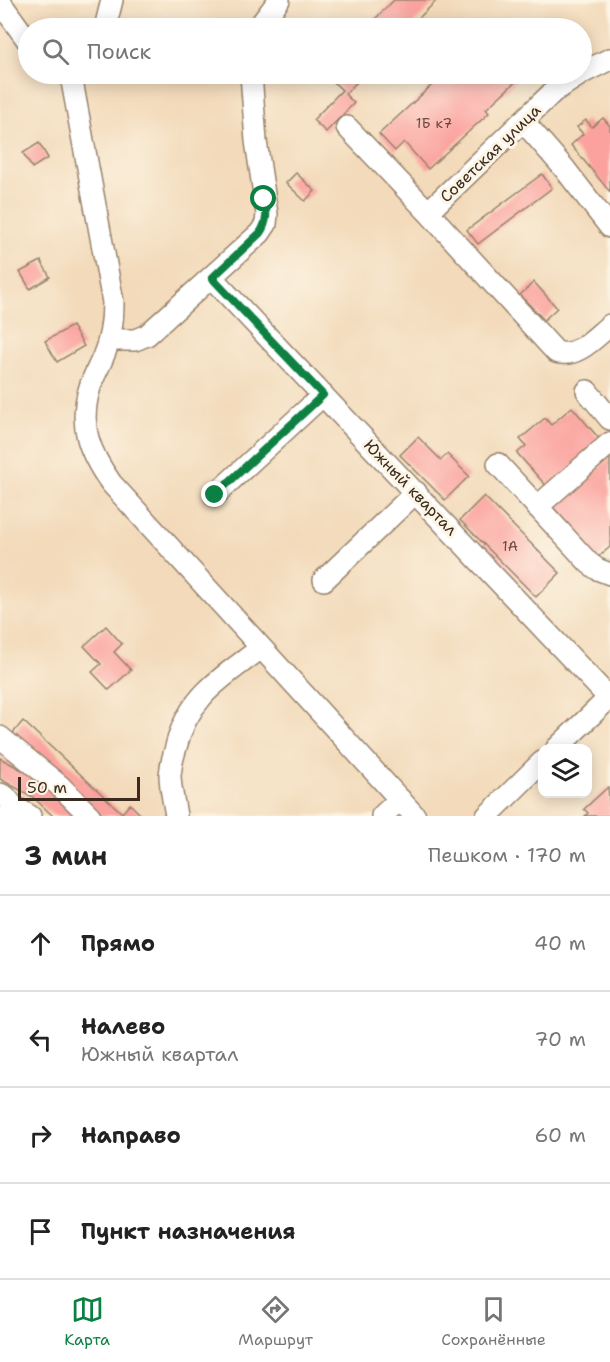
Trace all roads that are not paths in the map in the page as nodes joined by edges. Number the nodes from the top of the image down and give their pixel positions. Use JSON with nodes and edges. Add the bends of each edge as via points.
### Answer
{"nodes":[{"id":1,"x":112,"y":0,"type":"edge"},
{"id":2,"x":279,"y":0,"type":"edge"},
{"id":3,"x":0,"y":2,"type":"edge"},
{"id":4,"x":108,"y":18,"type":"edge"},
{"id":5,"x":266,"y":18,"type":"edge"},
{"id":6,"x":18,"y":27,"type":"edge"},
{"id":7,"x":610,"y":59,"type":"edge"},
{"id":8,"x":592,"y":68,"type":"edge"},
{"id":9,"x":68,"y":84,"type":"edge"},
{"id":10,"x":252,"y":84,"type":"edge"},
{"id":11,"x":565,"y":84,"type":"edge"},
{"id":12,"x":523,"y":121,"type":"junction"},
{"id":13,"x":347,"y":128,"type":"dead end"},
{"id":14,"x":428,"y":212,"type":"junction"},
{"id":15,"x":610,"y":227,"type":"edge"},
{"id":16,"x":212,"y":278,"type":"junction"},
{"id":17,"x":610,"y":325,"type":"edge"},
{"id":18,"x":110,"y":340,"type":"junction"},
{"id":19,"x":587,"y":391,"type":"dead end"},
{"id":20,"x":323,"y":395,"type":"junction"},
{"id":21,"x":610,"y":419,"type":"edge"},
{"id":22,"x":610,"y":443,"type":"edge"},
{"id":23,"x":498,"y":464,"type":"dead end"},
{"id":24,"x":416,"y":492,"type":"junction"},
{"id":25,"x":215,"y":495,"type":"dead end"},
{"id":26,"x":537,"y":507,"type":"junction"},
{"id":27,"x":610,"y":574,"type":"edge"},
{"id":28,"x":324,"y":580,"type":"dead end"},
{"id":29,"x":261,"y":648,"type":"junction"},
{"id":30,"x":610,"y":698,"type":"edge"},
{"id":31,"x":0,"y":737,"type":"edge"},
{"id":32,"x":561,"y":744,"type":"edge"},
{"id":33,"x":538,"y":767,"type":"edge"},
{"id":34,"x":400,"y":799,"type":"junction"},
{"id":35,"x":90,"y":816,"type":"edge"},
{"id":36,"x":176,"y":816,"type":"edge"},
{"id":37,"x":382,"y":816,"type":"edge"},
{"id":38,"x":415,"y":816,"type":"edge"},
{"id":39,"x":487,"y":816,"type":"edge"}],
"edges":[{"from":1,"to":4,"type":"street"},
{"from":2,"to":5,"type":"street"},
{"from":3,"to":6,"type":"street"},
{"from":7,"to":8,"type":"street","name":"Советская улица"},
{"from":9,"to":18,"type":"street","via":[[113,302]]},
{"from":10,"to":16,"type":"street","via":[[266,224]]},
{"from":11,"to":12,"type":"street","name":"Советская улица"},
{"from":12,"to":14,"type":"street","name":"Советская улица"},
{"from":12,"to":15,"type":"street"},
{"from":13,"to":14,"type":"street"},
{"from":14,"to":17,"type":"street","via":[[556,352],[573,353]]},
{"from":16,"to":18,"type":"street","via":[[147,335],[135,340]]},
{"from":16,"to":20,"type":"street","name":"Южный квартал"},
{"from":18,"to":29,"type":"street","via":[[90,387],[85,414],[87,440],[96,461],[111,483]]},
{"from":19,"to":21,"type":"street"},
{"from":20,"to":24,"type":"street","name":"Южный квартал"},
{"from":20,"to":25,"type":"street"},
{"from":22,"to":26,"type":"street"},
{"from":23,"to":26,"type":"street"},
{"from":24,"to":28,"type":"street"},
{"from":24,"to":30,"type":"street","name":"Южный квартал"},
{"from":26,"to":27,"type":"street","via":[[589,563]]},
{"from":29,"to":34,"type":"street"},
{"from":29,"to":36,"type":"street","via":[[203,695],[187,716],[171,765]]},
{"from":30,"to":32,"type":"street"},
{"from":31,"to":35,"type":"street"},
{"from":33,"to":39,"type":"street"},
{"from":34,"to":37,"type":"street"},
{"from":34,"to":38,"type":"street"}]}
